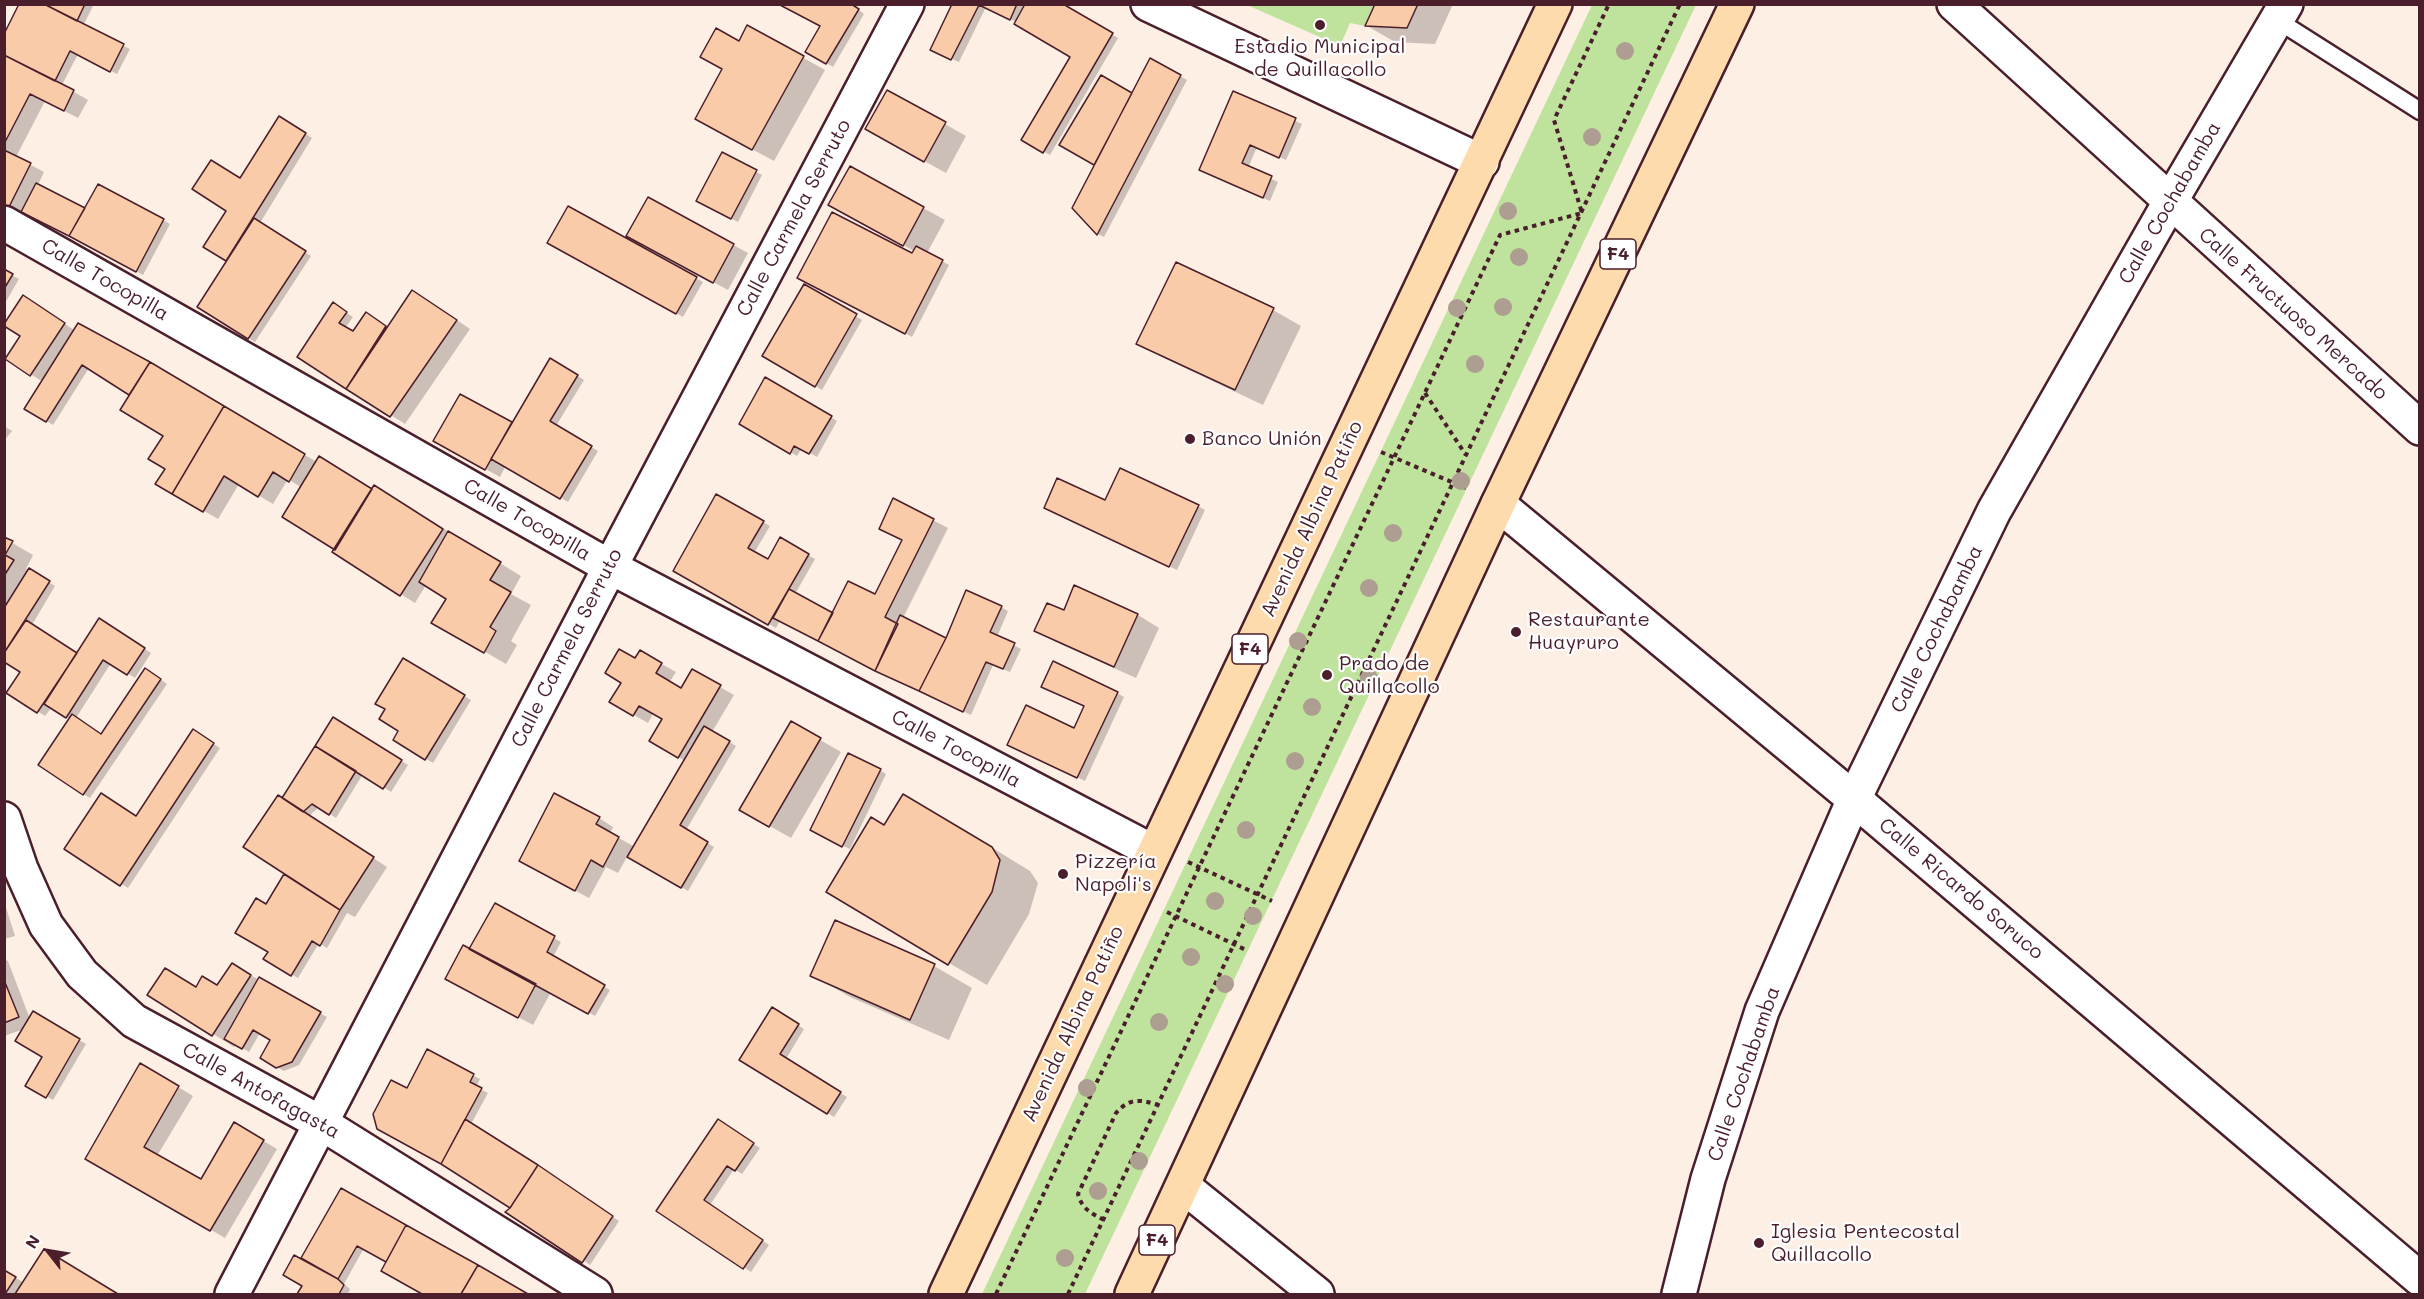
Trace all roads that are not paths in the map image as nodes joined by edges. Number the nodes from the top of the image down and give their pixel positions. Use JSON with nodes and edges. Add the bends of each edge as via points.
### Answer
{"nodes":[{"id":1,"x":906,"y":4,"type":"edge"},
{"id":2,"x":1148,"y":4,"type":"edge"},
{"id":3,"x":1555,"y":4,"type":"edge"},
{"id":4,"x":1737,"y":4,"type":"edge"},
{"id":5,"x":1954,"y":4,"type":"edge"},
{"id":6,"x":2282,"y":12,"type":"edge"},
{"id":7,"x":2420,"y":111,"type":"edge"},
{"id":8,"x":1482,"y":162,"type":"junction"},
{"id":9,"x":2170,"y":202,"type":"junction"},
{"id":10,"x":4,"y":223,"type":"edge"},
{"id":11,"x":2420,"y":428,"type":"edge"},
{"id":12,"x":1498,"y":504,"type":"junction"},
{"id":13,"x":610,"y":567,"type":"junction"},
{"id":14,"x":1854,"y":798,"type":"junction"},
{"id":15,"x":4,"y":819,"type":"edge"},
{"id":16,"x":1154,"y":852,"type":"junction"},
{"id":17,"x":321,"y":1123,"type":"junction"},
{"id":18,"x":1183,"y":1186,"type":"junction"},
{"id":19,"x":2420,"y":1279,"type":"edge"},
{"id":20,"x":232,"y":1294,"type":"edge"},
{"id":21,"x":595,"y":1294,"type":"edge"},
{"id":22,"x":946,"y":1294,"type":"edge"},
{"id":23,"x":1132,"y":1294,"type":"edge"},
{"id":24,"x":1317,"y":1294,"type":"edge"},
{"id":25,"x":1679,"y":1294,"type":"edge"}],
"edges":[{"from":1,"to":13,"type":"street","name":"Calle Carmela Serruto"},
{"from":2,"to":8,"type":"street"},
{"from":3,"to":8,"type":"main road","name":"Avenida Albina Patiño","number":"F4"},
{"from":4,"to":12,"type":"main road","number":"F4"},
{"from":5,"to":9,"type":"street","name":"Calle Fructuoso Mercado"},
{"from":6,"to":7,"type":"lane"},
{"from":6,"to":9,"type":"street","name":"Calle Cochabamba"},
{"from":8,"to":16,"type":"main road","name":"Avenida Albina Patiño","number":"F4"},
{"from":9,"to":11,"type":"street","name":"Calle Fructuoso Mercado"},
{"from":9,"to":14,"type":"street","name":"Calle Cochabamba","via":[[1994,510]]},
{"from":10,"to":13,"type":"street","name":"Calle Tocopilla"},
{"from":12,"to":14,"type":"street","name":"Calle Ricardo Soruco"},
{"from":12,"to":18,"type":"main road","number":"F4"},
{"from":13,"to":16,"type":"street","name":"Calle Tocopilla"},
{"from":13,"to":17,"type":"street","name":"Calle Carmela Serruto"},
{"from":14,"to":19,"type":"street","name":"Calle Ricardo Soruco"},
{"from":14,"to":25,"type":"street","name":"Calle Cochabamba","via":[[1762,1011],[1708,1179]]},
{"from":15,"to":17,"type":"street","name":"Calle Antofagasta","via":[[46,926],[82,975],[134,1021]]},
{"from":16,"to":22,"type":"main road","name":"Avenida Albina Patiño","number":"F4"},
{"from":17,"to":20,"type":"street","name":"Calle Carmela Serruto"},
{"from":17,"to":21,"type":"street","name":"Calle Antofagasta"},
{"from":18,"to":23,"type":"main road","number":"F4"},
{"from":18,"to":24,"type":"street"}]}
